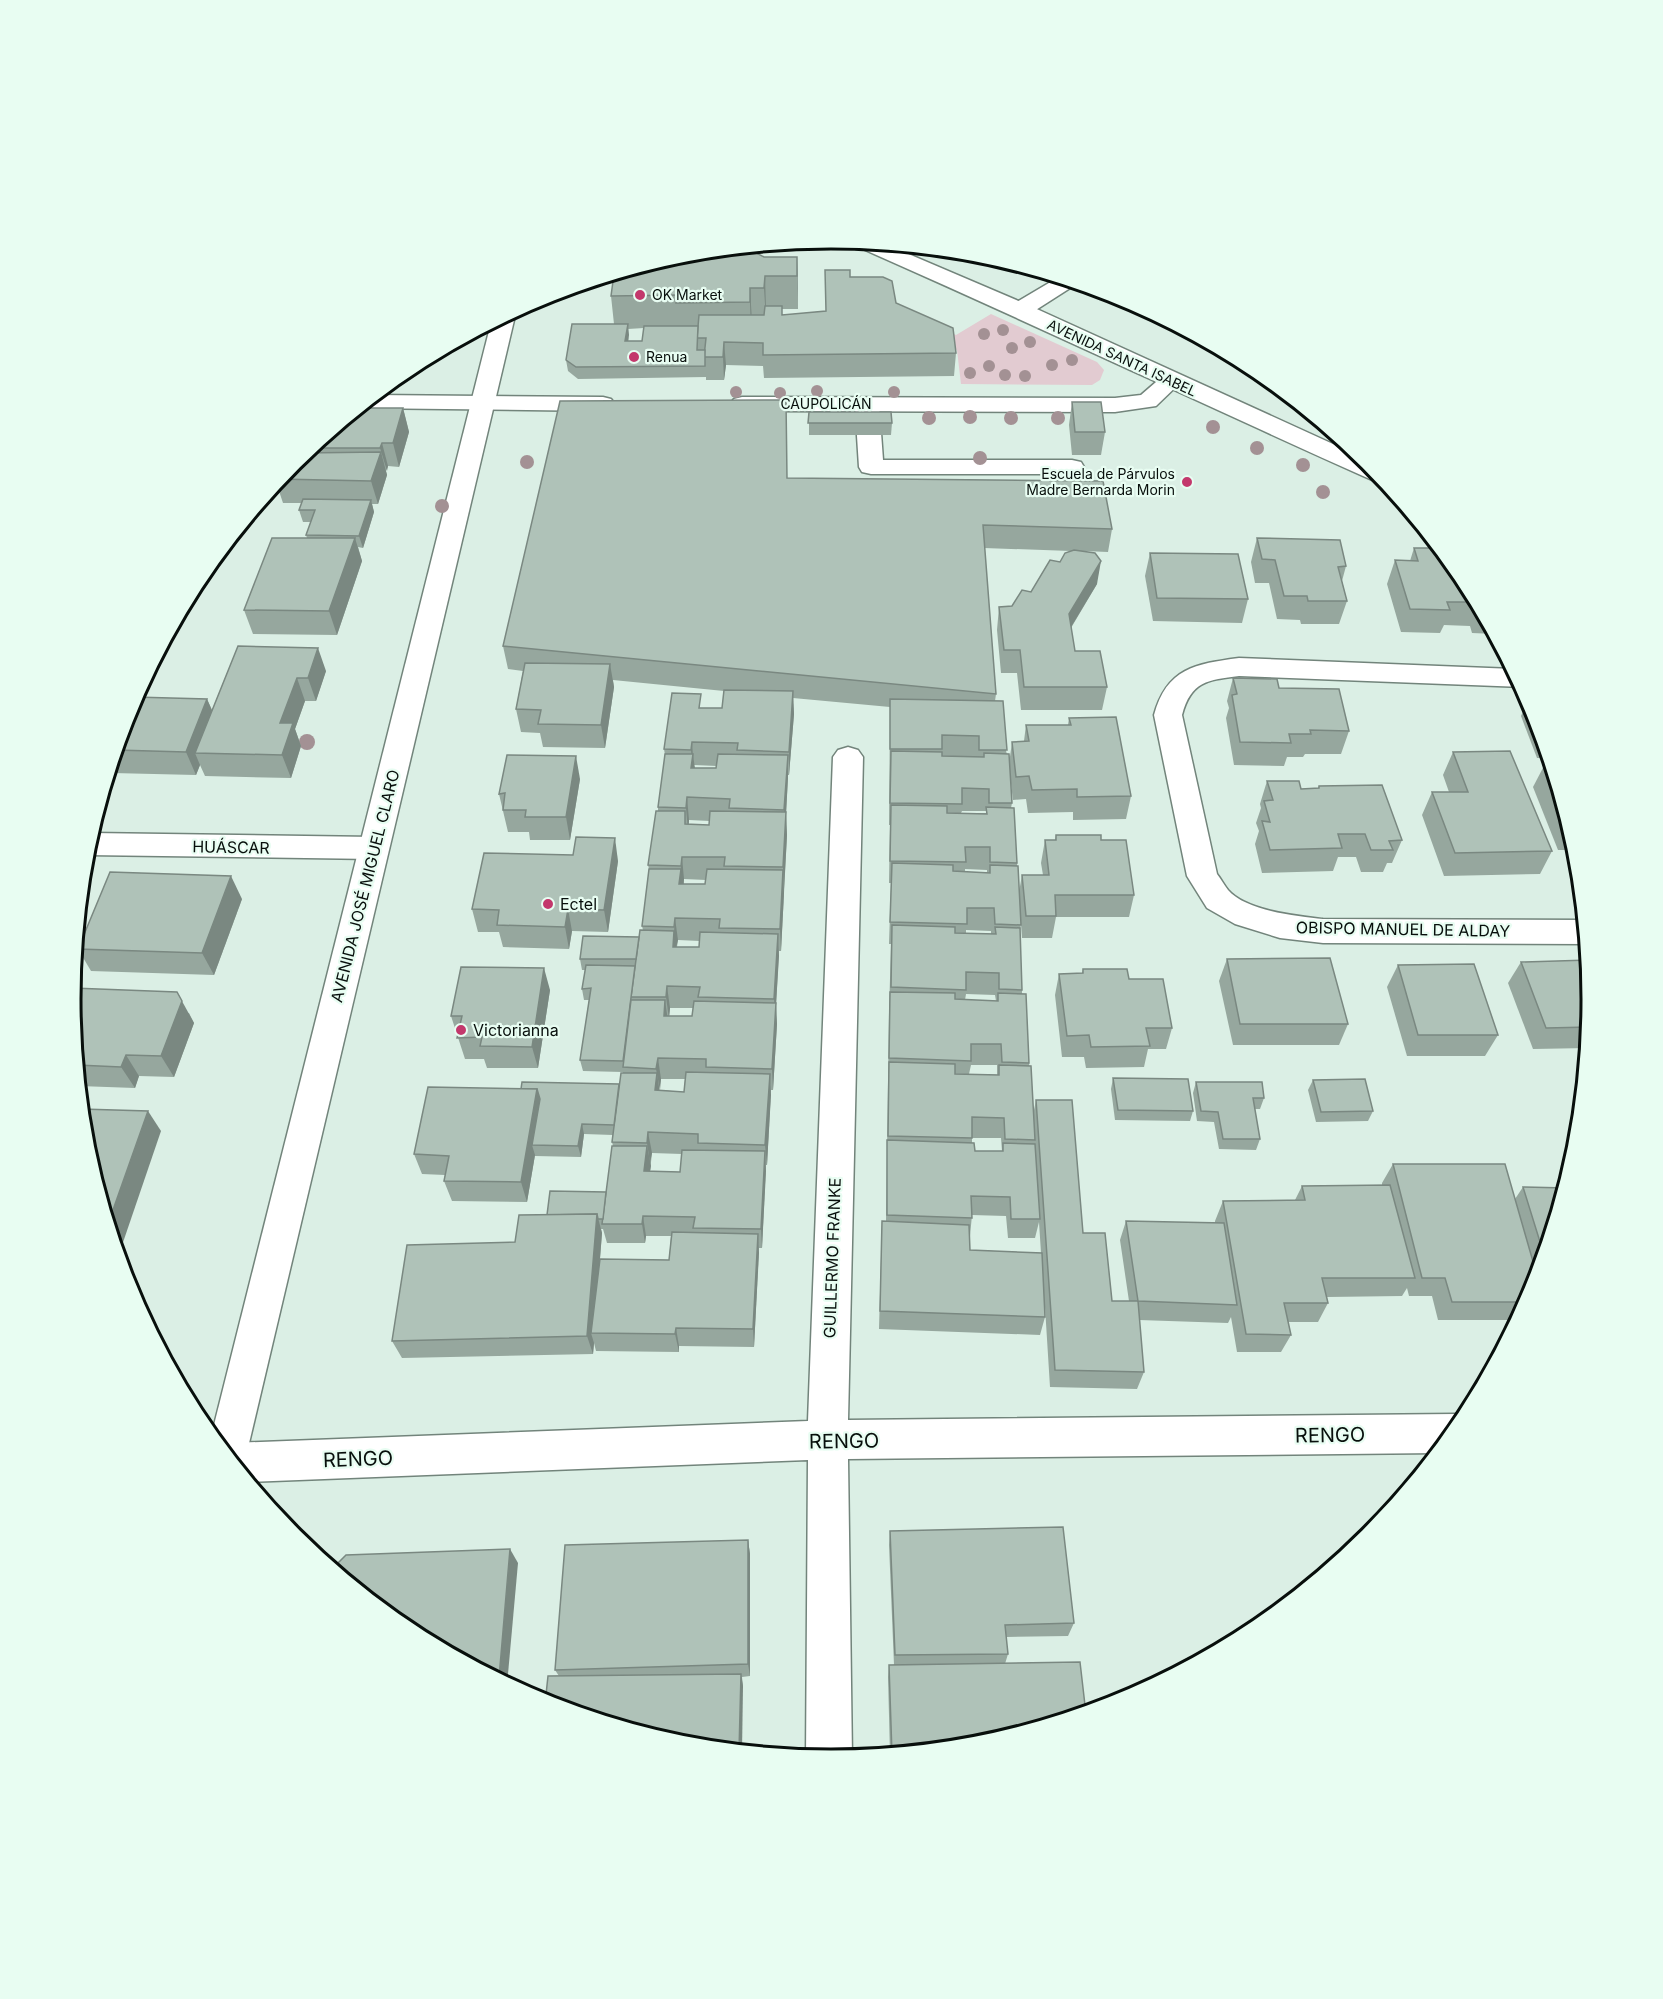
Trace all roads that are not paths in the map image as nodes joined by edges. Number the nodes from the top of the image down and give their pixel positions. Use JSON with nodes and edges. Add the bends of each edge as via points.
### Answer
{"nodes":[{"id":1,"x":884,"y":251,"type":"edge"},
{"id":2,"x":1060,"y":285,"type":"edge"},
{"id":3,"x":1020,"y":310,"type":"junction"},
{"id":4,"x":502,"y":325,"type":"edge"},
{"id":5,"x":1171,"y":381,"type":"junction"},
{"id":6,"x":378,"y":402,"type":"edge"},
{"id":7,"x":483,"y":402,"type":"junction"},
{"id":8,"x":620,"y":404,"type":"edge"},
{"id":9,"x":714,"y":404,"type":"edge"},
{"id":10,"x":867,"y":405,"type":"junction"},
{"id":11,"x":1355,"y":462,"type":"edge"},
{"id":12,"x":1072,"y":467,"type":"dead end"},
{"id":13,"x":1510,"y":679,"type":"edge"},
{"id":14,"x":848,"y":757,"type":"dead end"},
{"id":15,"x":97,"y":844,"type":"edge"},
{"id":16,"x":374,"y":848,"type":"junction"},
{"id":17,"x":1578,"y":932,"type":"edge"},
{"id":18,"x":1444,"y":1433,"type":"edge"},
{"id":19,"x":830,"y":1440,"type":"junction"},
{"id":20,"x":229,"y":1446,"type":"edge"},
{"id":21,"x":241,"y":1463,"type":"edge"},
{"id":22,"x":829,"y":1750,"type":"edge"}],
"edges":[{"from":1,"to":3,"type":"street","name":"AVENIDA SANTA ISABEL"},
{"from":2,"to":3,"type":"street"},
{"from":3,"to":5,"type":"street","name":"AVENIDA SANTA ISABEL"},
{"from":4,"to":7,"type":"street","name":"AVENIDA JOSÉ MIGUEL CLARO"},
{"from":5,"to":10,"type":"street","name":"CAUPOLICÁN","via":[[1148,400],[1115,405]]},
{"from":5,"to":11,"type":"street","name":"AVENIDA SANTA ISABEL"},
{"from":6,"to":7,"type":"street"},
{"from":7,"to":8,"type":"street"},
{"from":7,"to":16,"type":"street","name":"AVENIDA JOSÉ MIGUEL CLARO"},
{"from":9,"to":10,"type":"street","name":"CAUPOLICÁN"},
{"from":10,"to":12,"type":"street","via":[[871,467]]},
{"from":13,"to":17,"type":"street","name":"OBISPO MANUEL DE ALDAY","via":[[1239,667],[1205,672],[1184,682],[1172,698],[1168,715],[1202,876],[1218,900],[1246,915],[1280,926],[1323,931]]},
{"from":14,"to":19,"type":"street","name":"GUILLERMO FRANKE","via":[[828,1372]]},
{"from":15,"to":16,"type":"street","name":"HUÁSCAR"},
{"from":16,"to":20,"type":"street","name":"AVENIDA JOSÉ MIGUEL CLARO"},
{"from":18,"to":19,"type":"street","name":"RENGO"},
{"from":19,"to":21,"type":"street","name":"RENGO"},
{"from":19,"to":22,"type":"street","name":"GUILLERMO FRANKE"}]}
